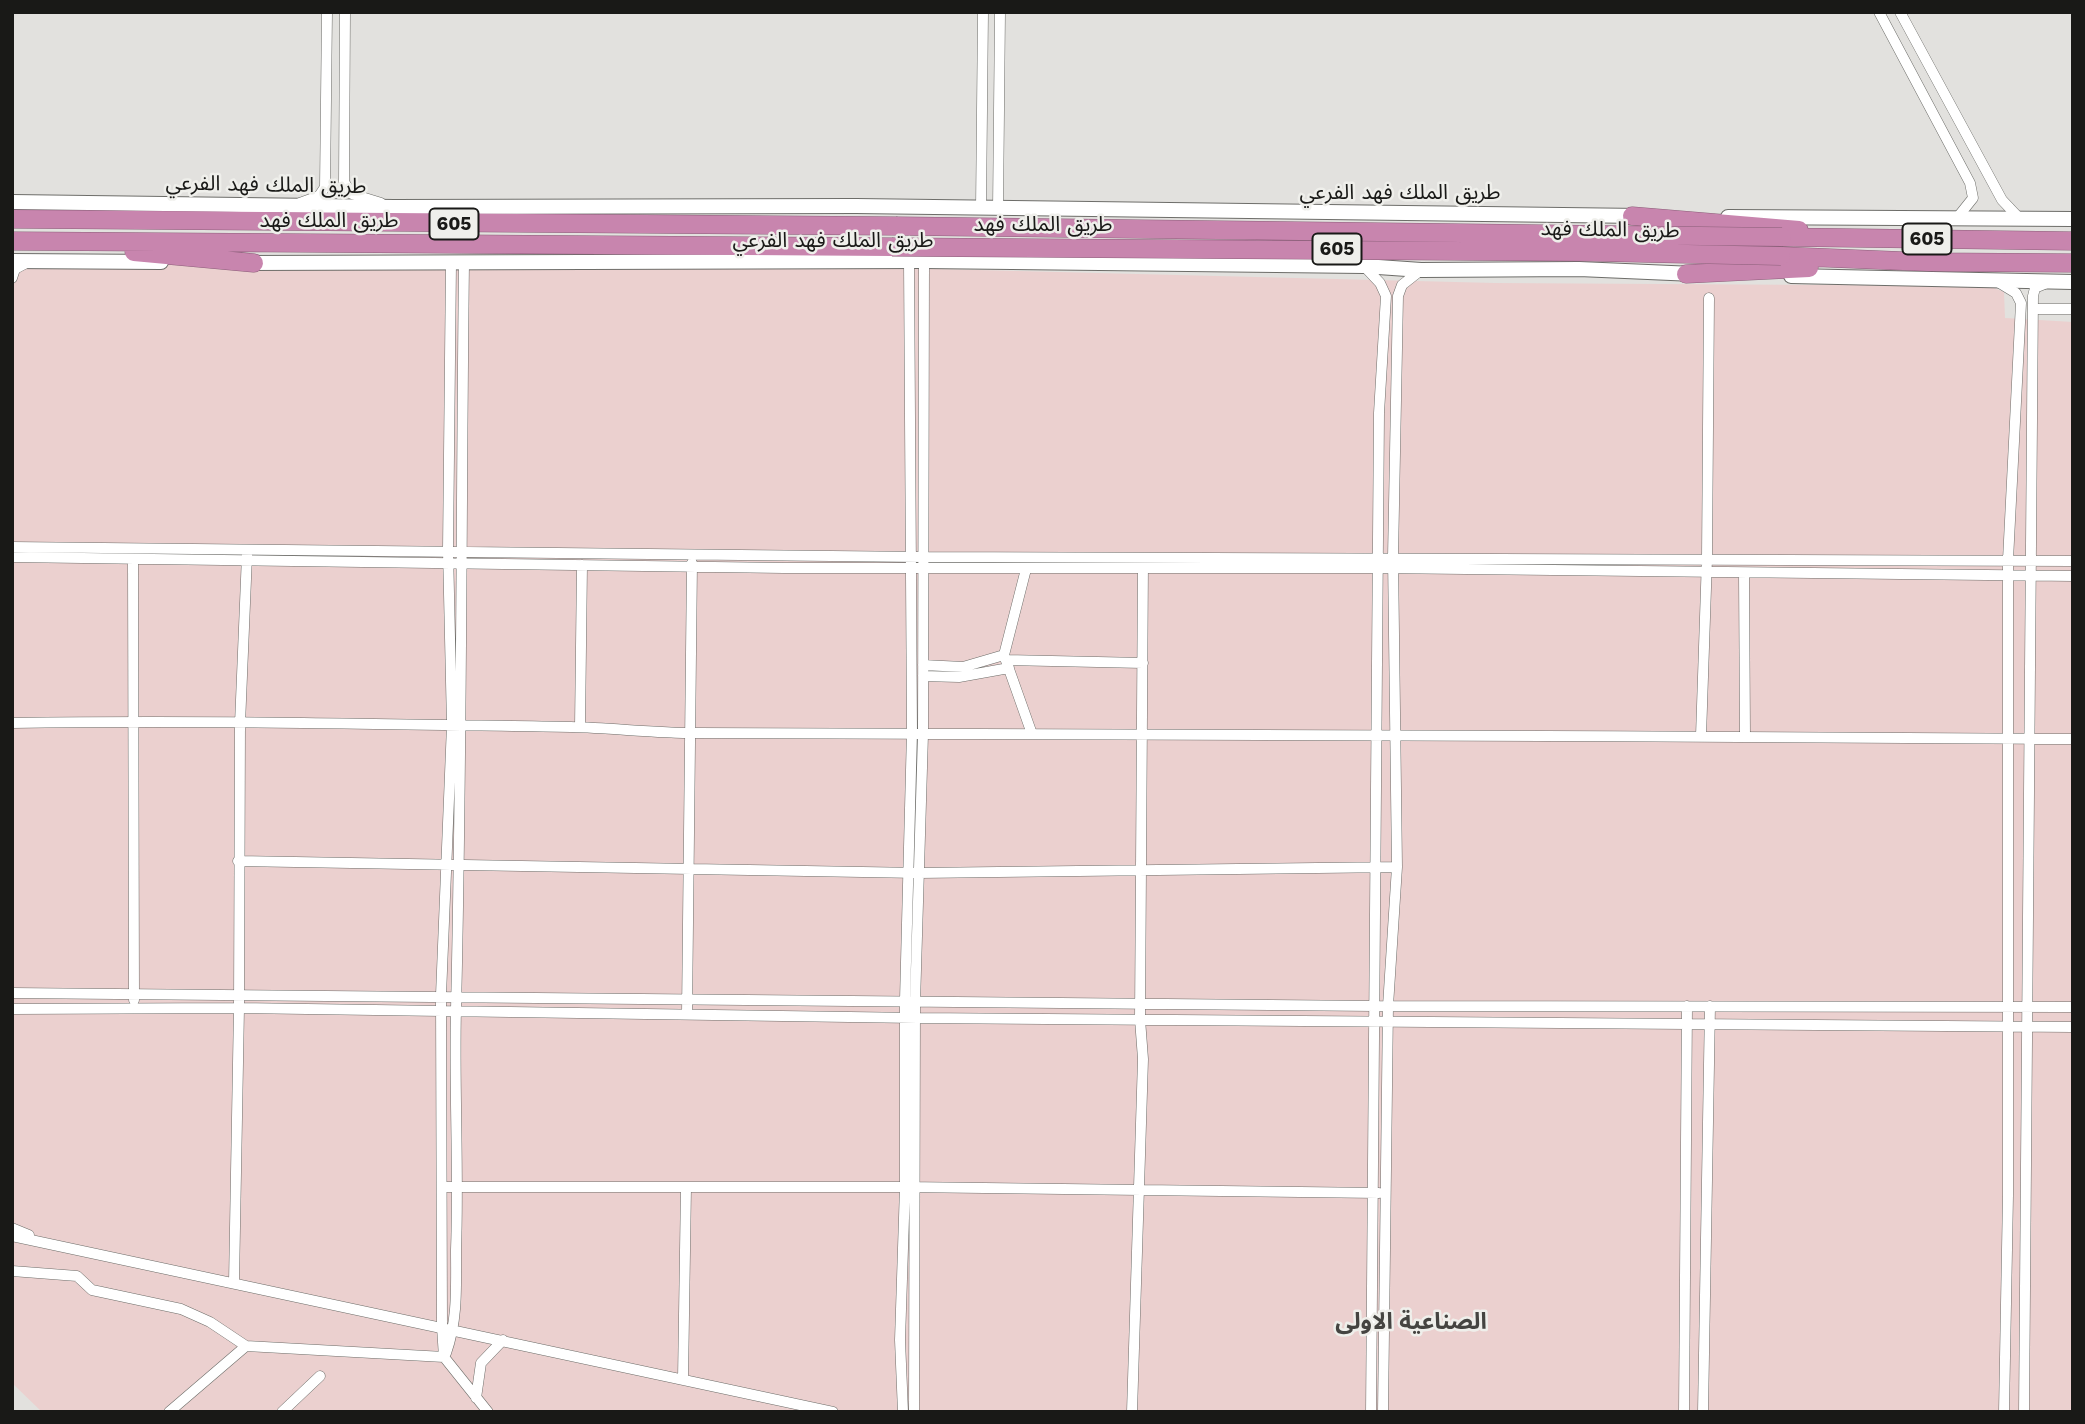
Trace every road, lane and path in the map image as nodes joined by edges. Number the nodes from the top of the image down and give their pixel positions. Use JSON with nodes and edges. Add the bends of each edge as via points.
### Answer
{"nodes":[{"id":1,"x":327,"y":12,"type":"edge"},
{"id":2,"x":345,"y":12,"type":"edge"},
{"id":3,"x":983,"y":12,"type":"edge"},
{"id":4,"x":1000,"y":12,"type":"edge"},
{"id":5,"x":1878,"y":12,"type":"edge"},
{"id":6,"x":1900,"y":12,"type":"edge"},
{"id":7,"x":12,"y":202,"type":"edge"},
{"id":8,"x":295,"y":206,"type":"junction"},
{"id":9,"x":394,"y":207,"type":"junction"},
{"id":10,"x":981,"y":208,"type":"junction"},
{"id":11,"x":998,"y":209,"type":"junction"},
{"id":12,"x":1175,"y":212,"type":"junction"},
{"id":13,"x":1633,"y":216,"type":"junction"},
{"id":14,"x":1957,"y":218,"type":"junction"},
{"id":15,"x":12,"y":219,"type":"edge"},
{"id":16,"x":2020,"y":219,"type":"junction"},
{"id":17,"x":2073,"y":219,"type":"edge"},
{"id":18,"x":1883,"y":239,"type":"junction"},
{"id":19,"x":12,"y":241,"type":"edge"},
{"id":20,"x":2073,"y":241,"type":"edge"},
{"id":21,"x":12,"y":261,"type":"edge"},
{"id":22,"x":30,"y":261,"type":"junction"},
{"id":23,"x":916,"y":261,"type":"junction"},
{"id":24,"x":1928,"y":262,"type":"junction"},
{"id":25,"x":254,"y":263,"type":"junction"},
{"id":26,"x":457,"y":263,"type":"junction"},
{"id":27,"x":2073,"y":263,"type":"edge"},
{"id":28,"x":1136,"y":266,"type":"junction"},
{"id":29,"x":1364,"y":267,"type":"junction"},
{"id":30,"x":1421,"y":270,"type":"junction"},
{"id":31,"x":1686,"y":274,"type":"junction"},
{"id":32,"x":12,"y":278,"type":"edge"},
{"id":33,"x":1998,"y":281,"type":"junction"},
{"id":34,"x":2049,"y":282,"type":"junction"},
{"id":35,"x":2073,"y":282,"type":"edge"},
{"id":36,"x":1709,"y":298,"type":"dead end"},
{"id":37,"x":2034,"y":309,"type":"junction"},
{"id":38,"x":2073,"y":309,"type":"edge"},
{"id":39,"x":450,"y":400,"type":"junction"},
{"id":40,"x":462,"y":400,"type":"junction"},
{"id":41,"x":1379,"y":413,"type":"junction"},
{"id":42,"x":1395,"y":413,"type":"junction"},
{"id":43,"x":911,"y":420,"type":"junction"},
{"id":44,"x":922,"y":420,"type":"junction"},
{"id":45,"x":12,"y":547,"type":"edge"},
{"id":46,"x":448,"y":550,"type":"junction"},
{"id":47,"x":460,"y":550,"type":"junction"},
{"id":48,"x":247,"y":553,"type":"junction"},
{"id":49,"x":692,"y":553,"type":"junction"},
{"id":50,"x":917,"y":556,"type":"junction"},
{"id":51,"x":1379,"y":556,"type":"junction"},
{"id":52,"x":12,"y":557,"type":"edge"},
{"id":53,"x":1143,"y":557,"type":"junction"},
{"id":54,"x":1393,"y":557,"type":"junction"},
{"id":55,"x":1707,"y":558,"type":"junction"},
{"id":56,"x":133,"y":559,"type":"junction"},
{"id":57,"x":2008,"y":560,"type":"junction"},
{"id":58,"x":2029,"y":561,"type":"junction"},
{"id":59,"x":2073,"y":561,"type":"edge"},
{"id":60,"x":462,"y":562,"type":"junction"},
{"id":61,"x":448,"y":563,"type":"junction"},
{"id":62,"x":582,"y":565,"type":"junction"},
{"id":63,"x":692,"y":567,"type":"junction"},
{"id":64,"x":918,"y":568,"type":"junction"},
{"id":65,"x":1379,"y":568,"type":"junction"},
{"id":66,"x":1395,"y":568,"type":"junction"},
{"id":67,"x":1026,"y":569,"type":"junction"},
{"id":68,"x":1143,"y":569,"type":"junction"},
{"id":69,"x":1704,"y":571,"type":"junction"},
{"id":70,"x":1744,"y":573,"type":"junction"},
{"id":71,"x":2008,"y":576,"type":"junction"},
{"id":72,"x":2030,"y":576,"type":"junction"},
{"id":73,"x":2073,"y":576,"type":"edge"},
{"id":74,"x":1394,"y":641,"type":"junction"},
{"id":75,"x":1378,"y":642,"type":"junction"},
{"id":76,"x":1006,"y":661,"type":"junction"},
{"id":77,"x":1143,"y":663,"type":"junction"},
{"id":78,"x":923,"y":670,"type":"junction"},
{"id":79,"x":134,"y":721,"type":"junction"},
{"id":80,"x":12,"y":723,"type":"edge"},
{"id":81,"x":240,"y":724,"type":"junction"},
{"id":82,"x":456,"y":725,"type":"junction"},
{"id":83,"x":580,"y":727,"type":"junction"},
{"id":84,"x":690,"y":733,"type":"junction"},
{"id":85,"x":917,"y":733,"type":"junction"},
{"id":86,"x":1142,"y":733,"type":"junction"},
{"id":87,"x":1377,"y":733,"type":"junction"},
{"id":88,"x":1394,"y":733,"type":"junction"},
{"id":89,"x":1032,"y":734,"type":"junction"},
{"id":90,"x":1701,"y":736,"type":"junction"},
{"id":91,"x":1745,"y":736,"type":"junction"},
{"id":92,"x":2008,"y":739,"type":"junction"},
{"id":93,"x":2030,"y":739,"type":"junction"},
{"id":94,"x":2073,"y":739,"type":"edge"},
{"id":95,"x":239,"y":861,"type":"junction"},
{"id":96,"x":446,"y":864,"type":"junction"},
{"id":97,"x":461,"y":865,"type":"junction"},
{"id":98,"x":687,"y":867,"type":"junction"},
{"id":99,"x":1376,"y":867,"type":"junction"},
{"id":100,"x":1397,"y":867,"type":"junction"},
{"id":101,"x":914,"y":872,"type":"junction"},
{"id":102,"x":1142,"y":872,"type":"junction"},
{"id":103,"x":446,"y":880,"type":"junction"},
{"id":104,"x":12,"y":993,"type":"edge"},
{"id":105,"x":135,"y":994,"type":"junction"},
{"id":106,"x":238,"y":994,"type":"junction"},
{"id":107,"x":441,"y":995,"type":"junction"},
{"id":108,"x":456,"y":995,"type":"junction"},
{"id":109,"x":687,"y":998,"type":"junction"},
{"id":110,"x":910,"y":1002,"type":"junction"},
{"id":111,"x":1141,"y":1003,"type":"junction"},
{"id":112,"x":1375,"y":1006,"type":"junction"},
{"id":113,"x":1388,"y":1006,"type":"junction"},
{"id":114,"x":1687,"y":1006,"type":"junction"},
{"id":115,"x":1710,"y":1006,"type":"junction"},
{"id":116,"x":2008,"y":1007,"type":"junction"},
{"id":117,"x":2028,"y":1007,"type":"junction"},
{"id":118,"x":2073,"y":1007,"type":"edge"},
{"id":119,"x":239,"y":1008,"type":"junction"},
{"id":120,"x":12,"y":1009,"type":"edge"},
{"id":121,"x":134,"y":1010,"type":"junction"},
{"id":122,"x":443,"y":1010,"type":"junction"},
{"id":123,"x":456,"y":1010,"type":"junction"},
{"id":124,"x":687,"y":1013,"type":"junction"},
{"id":125,"x":912,"y":1017,"type":"junction"},
{"id":126,"x":1140,"y":1019,"type":"junction"},
{"id":127,"x":1375,"y":1021,"type":"junction"},
{"id":128,"x":1388,"y":1021,"type":"junction"},
{"id":129,"x":1689,"y":1024,"type":"junction"},
{"id":130,"x":1710,"y":1024,"type":"junction"},
{"id":131,"x":2008,"y":1026,"type":"junction"},
{"id":132,"x":2028,"y":1026,"type":"junction"},
{"id":133,"x":2073,"y":1027,"type":"edge"},
{"id":134,"x":442,"y":1187,"type":"junction"},
{"id":135,"x":458,"y":1187,"type":"junction"},
{"id":136,"x":686,"y":1187,"type":"junction"},
{"id":137,"x":910,"y":1188,"type":"junction"},
{"id":138,"x":1137,"y":1190,"type":"junction"},
{"id":139,"x":1374,"y":1193,"type":"junction"},
{"id":140,"x":1386,"y":1193,"type":"junction"},
{"id":141,"x":2008,"y":1195,"type":"junction"},
{"id":142,"x":2026,"y":1196,"type":"junction"},
{"id":143,"x":12,"y":1228,"type":"edge"},
{"id":144,"x":12,"y":1236,"type":"edge"},
{"id":145,"x":42,"y":1241,"type":"junction"},
{"id":146,"x":12,"y":1272,"type":"edge"},
{"id":147,"x":234,"y":1282,"type":"junction"},
{"id":148,"x":1706,"y":1283,"type":"junction"},
{"id":149,"x":1685,"y":1287,"type":"junction"},
{"id":150,"x":442,"y":1327,"type":"junction"},
{"id":151,"x":454,"y":1329,"type":"junction"},
{"id":152,"x":503,"y":1340,"type":"junction"},
{"id":153,"x":246,"y":1346,"type":"junction"},
{"id":154,"x":2005,"y":1352,"type":"junction"},
{"id":155,"x":2024,"y":1352,"type":"junction"},
{"id":156,"x":444,"y":1357,"type":"junction"},
{"id":157,"x":320,"y":1376,"type":"dead end"},
{"id":158,"x":683,"y":1379,"type":"junction"},
{"id":159,"x":476,"y":1398,"type":"junction"},
{"id":160,"x":169,"y":1412,"type":"edge"},
{"id":161,"x":282,"y":1412,"type":"edge"},
{"id":162,"x":488,"y":1412,"type":"edge"},
{"id":163,"x":833,"y":1412,"type":"edge"},
{"id":164,"x":903,"y":1412,"type":"edge"},
{"id":165,"x":914,"y":1412,"type":"edge"},
{"id":166,"x":1132,"y":1412,"type":"edge"},
{"id":167,"x":1371,"y":1412,"type":"edge"},
{"id":168,"x":1383,"y":1412,"type":"edge"},
{"id":169,"x":1684,"y":1412,"type":"edge"},
{"id":170,"x":1703,"y":1412,"type":"edge"},
{"id":171,"x":2004,"y":1412,"type":"edge"},
{"id":172,"x":2024,"y":1412,"type":"edge"}],
"edges":[{"from":1,"to":8,"type":"street","via":[[326,187],[319,196]]},
{"from":2,"to":9,"type":"street","via":[[344,183],[352,194]]},
{"from":3,"to":10,"type":"street"},
{"from":4,"to":11,"type":"street"},
{"from":5,"to":14,"type":"street","via":[[1970,183],[1973,198]]},
{"from":6,"to":16,"type":"street","via":[[2003,200]]},
{"from":7,"to":8,"type":"main road","name":"طريق الملك فهد الفرعي"},
{"from":8,"to":9,"type":"main road","name":"طريق الملك فهد الفرعي"},
{"from":9,"to":10,"type":"main road","name":"طريق الملك فهد الفرعي"},
{"from":10,"to":11,"type":"main road","name":"طريق الملك فهد الفرعي"},
{"from":11,"to":12,"type":"main road","name":"طريق الملك فهد الفرعي"},
{"from":12,"to":13,"type":"main road","name":"طريق الملك فهد الفرعي"},
{"from":12,"to":28,"type":"main road","via":[[1275,221],[1286,227],[1287,239],[1269,255]]},
{"from":13,"to":14,"type":"main road","name":"طريق الملك فهد الفرعي"},
{"from":13,"to":18,"type":"highway"},
{"from":14,"to":16,"type":"main road","name":"طريق الملك فهد الفرعي"},
{"from":15,"to":18,"type":"highway","name":"طريق الملك فهد","number":"605","bridge":true},
{"from":16,"to":17,"type":"main road","name":"طريق الملك فهد الفرعي"},
{"from":18,"to":20,"type":"highway","name":"طريق الملك فهد","number":"605"},
{"from":19,"to":24,"type":"highway","name":"طريق الملك فهد","number":"605","bridge":true,"via":[[1594,251]]},
{"from":19,"to":25,"type":"highway"},
{"from":21,"to":22,"type":"main road","name":"طريق الملك فهد الفرعي"},
{"from":22,"to":25,"type":"main road","name":"طريق الملك فهد الفرعي"},
{"from":22,"to":32,"type":"street","via":[[15,269]]},
{"from":23,"to":26,"type":"main road","name":"طريق الملك فهد الفرعي"},
{"from":23,"to":28,"type":"main road","name":"طريق الملك فهد الفرعي"},
{"from":23,"to":43,"type":"street"},
{"from":23,"to":44,"type":"street"},
{"from":24,"to":27,"type":"highway","name":"طريق الملك فهد","number":"605"},
{"from":24,"to":31,"type":"highway"},
{"from":25,"to":26,"type":"main road","name":"طريق الملك فهد الفرعي"},
{"from":26,"to":39,"type":"street"},
{"from":26,"to":40,"type":"street"},
{"from":28,"to":29,"type":"main road","name":"طريق الملك فهد الفرعي"},
{"from":29,"to":30,"type":"main road","name":"طريق الملك فهد الفرعي"},
{"from":29,"to":41,"type":"street","via":[[1386,296]]},
{"from":30,"to":31,"type":"main road","name":"طريق الملك فهد الفرعي"},
{"from":30,"to":42,"type":"street","via":[[1402,285],[1398,296]]},
{"from":31,"to":33,"type":"main road","name":"طريق الملك فهد الفرعي"},
{"from":33,"to":34,"type":"main road","name":"طريق الملك فهد الفرعي"},
{"from":33,"to":57,"type":"street","via":[[2016,293],[2021,303]]},
{"from":34,"to":35,"type":"main road","name":"طريق الملك فهد الفرعي"},
{"from":34,"to":37,"type":"street","via":[[2035,288]]},
{"from":36,"to":55,"type":"street"},
{"from":37,"to":38,"type":"street"},
{"from":37,"to":58,"type":"street"},
{"from":39,"to":40,"type":"street"},
{"from":39,"to":46,"type":"street"},
{"from":40,"to":47,"type":"street"},
{"from":41,"to":42,"type":"street"},
{"from":41,"to":51,"type":"street"},
{"from":42,"to":54,"type":"street"},
{"from":43,"to":44,"type":"street"},
{"from":43,"to":50,"type":"street"},
{"from":44,"to":50,"type":"street"},
{"from":45,"to":48,"type":"street"},
{"from":46,"to":47,"type":"street"},
{"from":46,"to":48,"type":"street"},
{"from":46,"to":61,"type":"street"},
{"from":47,"to":49,"type":"street"},
{"from":47,"to":60,"type":"street"},
{"from":48,"to":56,"type":"street"},
{"from":48,"to":61,"type":"street"},
{"from":48,"to":81,"type":"street"},
{"from":49,"to":50,"type":"street"},
{"from":49,"to":63,"type":"street"},
{"from":50,"to":53,"type":"street"},
{"from":50,"to":64,"type":"street"},
{"from":51,"to":53,"type":"street"},
{"from":51,"to":54,"type":"street"},
{"from":51,"to":65,"type":"street"},
{"from":52,"to":56,"type":"street"},
{"from":53,"to":68,"type":"street"},
{"from":54,"to":55,"type":"street"},
{"from":54,"to":66,"type":"street"},
{"from":55,"to":57,"type":"street"},
{"from":55,"to":69,"type":"street"},
{"from":56,"to":79,"type":"street"},
{"from":57,"to":58,"type":"street"},
{"from":57,"to":71,"type":"street"},
{"from":58,"to":59,"type":"street"},
{"from":58,"to":72,"type":"street"},
{"from":60,"to":61,"type":"street"},
{"from":60,"to":62,"type":"street"},
{"from":60,"to":82,"type":"street"},
{"from":61,"to":82,"type":"street"},
{"from":62,"to":63,"type":"street"},
{"from":62,"to":83,"type":"street"},
{"from":63,"to":64,"type":"street"},
{"from":63,"to":84,"type":"street"},
{"from":64,"to":67,"type":"street"},
{"from":64,"to":78,"type":"street"},
{"from":64,"to":85,"type":"street"},
{"from":65,"to":66,"type":"street"},
{"from":65,"to":68,"type":"street"},
{"from":65,"to":75,"type":"street"},
{"from":66,"to":69,"type":"street"},
{"from":66,"to":74,"type":"street"},
{"from":67,"to":68,"type":"street"},
{"from":67,"to":76,"type":"street"},
{"from":68,"to":77,"type":"street"},
{"from":69,"to":70,"type":"street"},
{"from":69,"to":90,"type":"street"},
{"from":70,"to":71,"type":"street"},
{"from":70,"to":91,"type":"street"},
{"from":71,"to":72,"type":"street"},
{"from":71,"to":92,"type":"street"},
{"from":72,"to":73,"type":"street"},
{"from":72,"to":93,"type":"street"},
{"from":74,"to":75,"type":"street"},
{"from":74,"to":88,"type":"street"},
{"from":75,"to":87,"type":"street"},
{"from":76,"to":77,"type":"street"},
{"from":76,"to":78,"type":"street","via":[[959,677]]},
{"from":76,"to":89,"type":"street"},
{"from":77,"to":86,"type":"street"},
{"from":78,"to":85,"type":"street"},
{"from":79,"to":80,"type":"street"},
{"from":79,"to":81,"type":"street"},
{"from":79,"to":105,"type":"street"},
{"from":81,"to":82,"type":"street"},
{"from":81,"to":95,"type":"street"},
{"from":82,"to":83,"type":"street"},
{"from":82,"to":96,"type":"street","via":[[451,737]]},
{"from":82,"to":97,"type":"street"},
{"from":83,"to":84,"type":"street"},
{"from":84,"to":85,"type":"street"},
{"from":84,"to":98,"type":"street"},
{"from":85,"to":89,"type":"street"},
{"from":85,"to":101,"type":"street"},
{"from":86,"to":87,"type":"street"},
{"from":86,"to":89,"type":"street"},
{"from":86,"to":102,"type":"street"},
{"from":87,"to":88,"type":"street"},
{"from":87,"to":99,"type":"street"},
{"from":88,"to":90,"type":"street"},
{"from":88,"to":100,"type":"street"},
{"from":90,"to":91,"type":"street"},
{"from":91,"to":92,"type":"street"},
{"from":92,"to":93,"type":"street"},
{"from":92,"to":116,"type":"street"},
{"from":93,"to":94,"type":"street"},
{"from":93,"to":117,"type":"street"},
{"from":95,"to":96,"type":"street"},
{"from":95,"to":106,"type":"street"},
{"from":96,"to":97,"type":"street"},
{"from":96,"to":103,"type":"street"},
{"from":97,"to":98,"type":"street"},
{"from":97,"to":103,"type":"street"},
{"from":97,"to":108,"type":"street"},
{"from":98,"to":101,"type":"street"},
{"from":98,"to":109,"type":"street"},
{"from":99,"to":100,"type":"street"},
{"from":99,"to":102,"type":"street"},
{"from":99,"to":112,"type":"street"},
{"from":100,"to":113,"type":"street"},
{"from":101,"to":102,"type":"street"},
{"from":101,"to":110,"type":"street"},
{"from":102,"to":111,"type":"street"},
{"from":103,"to":107,"type":"street"},
{"from":104,"to":105,"type":"street"},
{"from":105,"to":106,"type":"street"},
{"from":105,"to":121,"type":"street"},
{"from":106,"to":107,"type":"street"},
{"from":106,"to":119,"type":"street"},
{"from":107,"to":108,"type":"street"},
{"from":107,"to":122,"type":"street"},
{"from":108,"to":109,"type":"street"},
{"from":108,"to":123,"type":"street"},
{"from":109,"to":110,"type":"street"},
{"from":109,"to":124,"type":"street"},
{"from":110,"to":111,"type":"street"},
{"from":110,"to":125,"type":"street"},
{"from":111,"to":112,"type":"street"},
{"from":111,"to":126,"type":"street"},
{"from":112,"to":113,"type":"street"},
{"from":112,"to":127,"type":"street"},
{"from":113,"to":114,"type":"street"},
{"from":113,"to":128,"type":"street"},
{"from":114,"to":115,"type":"street"},
{"from":114,"to":129,"type":"street"},
{"from":115,"to":116,"type":"street"},
{"from":115,"to":130,"type":"street"},
{"from":116,"to":117,"type":"street"},
{"from":116,"to":131,"type":"street"},
{"from":117,"to":118,"type":"street"},
{"from":117,"to":132,"type":"street"},
{"from":119,"to":121,"type":"street"},
{"from":119,"to":122,"type":"street"},
{"from":119,"to":147,"type":"street"},
{"from":120,"to":121,"type":"street"},
{"from":122,"to":123,"type":"street"},
{"from":122,"to":134,"type":"street"},
{"from":123,"to":124,"type":"street"},
{"from":123,"to":135,"type":"street"},
{"from":124,"to":125,"type":"street"},
{"from":125,"to":126,"type":"street"},
{"from":125,"to":137,"type":"street"},
{"from":126,"to":127,"type":"street"},
{"from":126,"to":138,"type":"street","via":[[1143,1059]]},
{"from":127,"to":128,"type":"street"},
{"from":127,"to":139,"type":"street"},
{"from":128,"to":129,"type":"street"},
{"from":128,"to":140,"type":"street"},
{"from":129,"to":130,"type":"street"},
{"from":129,"to":149,"type":"street"},
{"from":130,"to":131,"type":"street"},
{"from":130,"to":148,"type":"street"},
{"from":131,"to":132,"type":"street"},
{"from":131,"to":141,"type":"street"},
{"from":132,"to":133,"type":"street"},
{"from":132,"to":142,"type":"street"},
{"from":134,"to":135,"type":"street"},
{"from":134,"to":150,"type":"street"},
{"from":135,"to":136,"type":"street"},
{"from":135,"to":151,"type":"street"},
{"from":136,"to":137,"type":"street"},
{"from":136,"to":158,"type":"street"},
{"from":137,"to":138,"type":"street"},
{"from":137,"to":164,"type":"street","via":[[900,1340]]},
{"from":137,"to":165,"type":"street"},
{"from":138,"to":139,"type":"street"},
{"from":138,"to":166,"type":"street"},
{"from":139,"to":140,"type":"street"},
{"from":139,"to":167,"type":"street"},
{"from":140,"to":168,"type":"street"},
{"from":141,"to":142,"type":"street"},
{"from":141,"to":154,"type":"street"},
{"from":142,"to":155,"type":"street"},
{"from":143,"to":145,"type":"street"},
{"from":144,"to":145,"type":"street"},
{"from":145,"to":147,"type":"street"},
{"from":146,"to":153,"type":"street","via":[[77,1276],[92,1290],[181,1309]]},
{"from":147,"to":150,"type":"street"},
{"from":148,"to":149,"type":"street"},
{"from":148,"to":170,"type":"street"},
{"from":149,"to":169,"type":"street"},
{"from":150,"to":151,"type":"street"},
{"from":150,"to":156,"type":"street"},
{"from":151,"to":152,"type":"street"},
{"from":151,"to":156,"type":"street"},
{"from":152,"to":158,"type":"street"},
{"from":152,"to":159,"type":"street","via":[[481,1363]]},
{"from":153,"to":156,"type":"street"},
{"from":153,"to":160,"type":"street"},
{"from":154,"to":155,"type":"street"},
{"from":154,"to":171,"type":"street"},
{"from":155,"to":172,"type":"street"},
{"from":156,"to":159,"type":"street"},
{"from":157,"to":161,"type":"street"},
{"from":158,"to":163,"type":"street"},
{"from":159,"to":162,"type":"street"}]}
